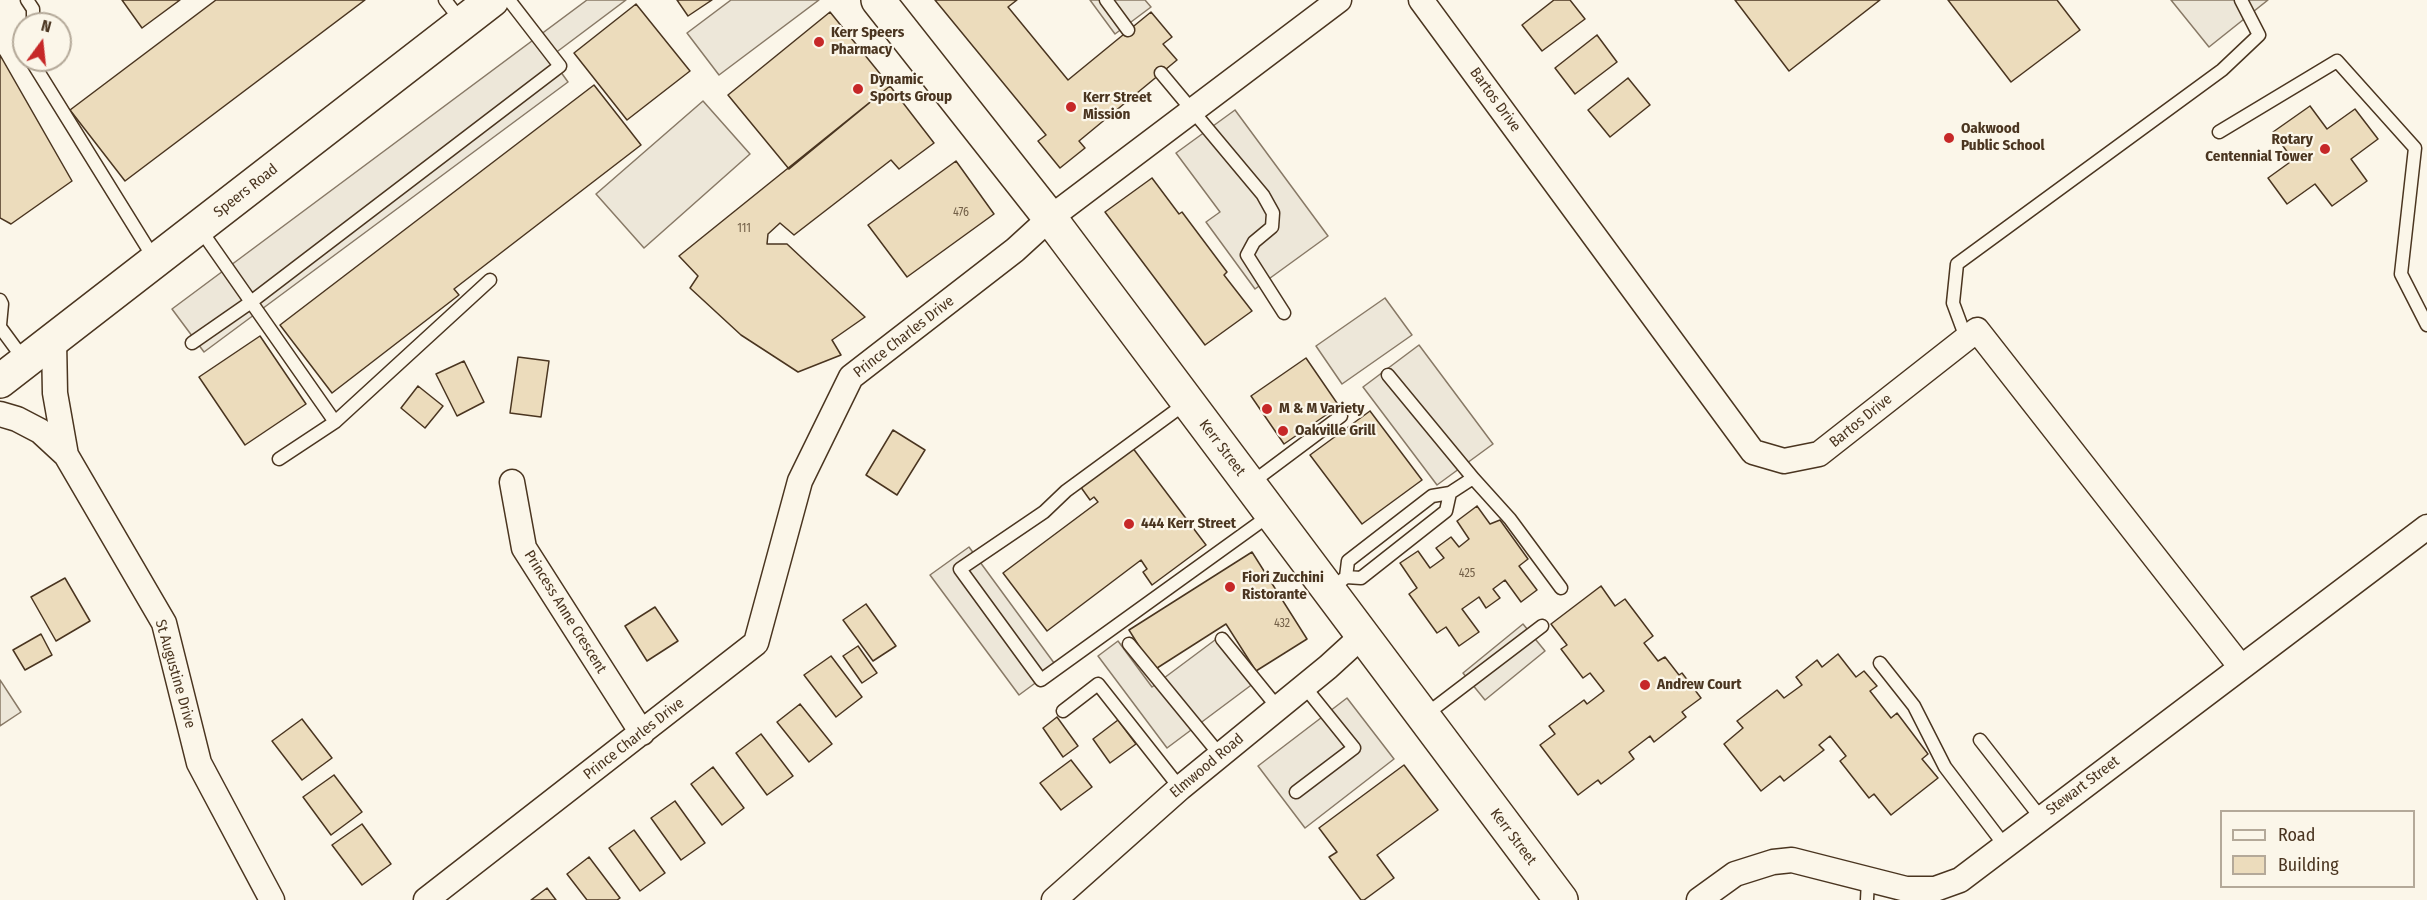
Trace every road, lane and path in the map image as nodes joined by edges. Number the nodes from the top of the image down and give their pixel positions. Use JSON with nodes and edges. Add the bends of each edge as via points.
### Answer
{"nodes":[{"id":1,"x":492,"y":0,"type":"edge"},
{"id":2,"x":509,"y":0,"type":"edge"},
{"id":3,"x":878,"y":0,"type":"edge"},
{"id":4,"x":1106,"y":0,"type":"edge"},
{"id":5,"x":1339,"y":0,"type":"edge"},
{"id":6,"x":1421,"y":0,"type":"edge"},
{"id":7,"x":2241,"y":0,"type":"edge"},
{"id":8,"x":454,"y":11,"type":"edge"},
{"id":9,"x":1128,"y":30,"type":"dead end"},
{"id":10,"x":38,"y":72,"type":"edge"},
{"id":11,"x":1161,"y":73,"type":"dead end"},
{"id":12,"x":1191,"y":111,"type":"junction"},
{"id":13,"x":2218,"y":132,"type":"dead end"},
{"id":14,"x":1050,"y":218,"type":"junction"},
{"id":15,"x":199,"y":228,"type":"junction"},
{"id":16,"x":156,"y":261,"type":"junction"},
{"id":17,"x":490,"y":280,"type":"dead end"},
{"id":18,"x":0,"y":300,"type":"edge"},
{"id":19,"x":251,"y":302,"type":"junction"},
{"id":20,"x":1284,"y":313,"type":"dead end"},
{"id":21,"x":2427,"y":325,"type":"edge"},
{"id":22,"x":0,"y":326,"type":"edge"},
{"id":23,"x":1966,"y":338,"type":"junction"},
{"id":24,"x":54,"y":341,"type":"junction"},
{"id":25,"x":192,"y":343,"type":"dead end"},
{"id":26,"x":26,"y":362,"type":"junction"},
{"id":27,"x":1388,"y":375,"type":"dead end"},
{"id":28,"x":0,"y":381,"type":"edge"},
{"id":29,"x":1187,"y":402,"type":"junction"},
{"id":30,"x":0,"y":414,"type":"edge"},
{"id":31,"x":1341,"y":416,"type":"dead end"},
{"id":32,"x":335,"y":422,"type":"junction"},
{"id":33,"x":66,"y":454,"type":"junction"},
{"id":34,"x":279,"y":459,"type":"dead end"},
{"id":35,"x":1473,"y":478,"type":"junction"},
{"id":36,"x":512,"y":482,"type":"dead end"},
{"id":37,"x":1249,"y":484,"type":"junction"},
{"id":38,"x":1450,"y":493,"type":"junction"},
{"id":39,"x":1271,"y":514,"type":"junction"},
{"id":40,"x":2427,"y":527,"type":"edge"},
{"id":41,"x":1337,"y":584,"type":"junction"},
{"id":42,"x":1561,"y":588,"type":"dead end"},
{"id":43,"x":1542,"y":626,"type":"dead end"},
{"id":44,"x":1362,"y":636,"type":"junction"},
{"id":45,"x":1222,"y":639,"type":"dead end"},
{"id":46,"x":1129,"y":644,"type":"dead end"},
{"id":47,"x":1880,"y":663,"type":"dead end"},
{"id":48,"x":2241,"y":666,"type":"junction"},
{"id":49,"x":1304,"y":686,"type":"junction"},
{"id":50,"x":1278,"y":708,"type":"junction"},
{"id":51,"x":1063,"y":711,"type":"dead end"},
{"id":52,"x":1423,"y":717,"type":"junction"},
{"id":53,"x":642,"y":732,"type":"junction"},
{"id":54,"x":1980,"y":740,"type":"dead end"},
{"id":55,"x":1220,"y":755,"type":"junction"},
{"id":56,"x":1180,"y":788,"type":"junction"},
{"id":57,"x":1296,"y":792,"type":"dead end"},
{"id":58,"x":2041,"y":818,"type":"junction"},
{"id":59,"x":2005,"y":846,"type":"junction"},
{"id":60,"x":1868,"y":890,"type":"edge"},
{"id":61,"x":272,"y":900,"type":"edge"},
{"id":62,"x":426,"y":900,"type":"edge"},
{"id":63,"x":1054,"y":900,"type":"edge"},
{"id":64,"x":1561,"y":900,"type":"edge"},
{"id":65,"x":1699,"y":900,"type":"edge"}],
"edges":[{"from":1,"to":8,"type":"main road","name":"Speers Road"},
{"from":2,"to":19,"type":"lane","via":[[560,66]]},
{"from":3,"to":14,"type":"main road","name":"Kerr Street"},
{"from":4,"to":9,"type":"lane"},
{"from":5,"to":12,"type":"street","name":"Prince Charles Drive"},
{"from":6,"to":23,"type":"street","name":"Bartos Drive","via":[[1754,452],[1784,461],[1819,454]]},
{"from":7,"to":23,"type":"lane","via":[[2259,35],[2222,70],[1957,264],[1953,303]]},
{"from":8,"to":15,"type":"main road","name":"Speers Road"},
{"from":10,"to":16,"type":"lane"},
{"from":11,"to":12,"type":"lane"},
{"from":12,"to":14,"type":"street","name":"Prince Charles Drive"},
{"from":12,"to":20,"type":"lane","via":[[1263,195],[1273,213],[1272,227],[1254,242],[1247,255]]},
{"from":13,"to":21,"type":"lane","via":[[2337,61],[2415,148],[2401,274]]},
{"from":14,"to":29,"type":"main road","name":"Kerr Street"},
{"from":14,"to":53,"type":"street","name":"Prince Charles Drive","via":[[1015,250],[851,377],[800,482],[756,643]]},
{"from":15,"to":16,"type":"main road","name":"Speers Road"},
{"from":15,"to":19,"type":"lane"},
{"from":16,"to":24,"type":"main road","name":"Speers Road"},
{"from":17,"to":32,"type":"lane"},
{"from":18,"to":22,"type":"lane"},
{"from":19,"to":25,"type":"lane"},
{"from":19,"to":32,"type":"lane"},
{"from":22,"to":26,"type":"lane"},
{"from":23,"to":48,"type":"street","via":[[1977,330]]},
{"from":24,"to":26,"type":"main road","name":"Speers Road"},
{"from":24,"to":33,"type":"street","name":"St Augustine Drive","via":[[56,393]]},
{"from":26,"to":28,"type":"main road","name":"Speers Road"},
{"from":27,"to":35,"type":"lane"},
{"from":29,"to":37,"type":"main road","name":"Kerr Street"},
{"from":29,"to":39,"type":"lane","via":[[1066,491],[1044,512],[960,569],[1041,680]]},
{"from":30,"to":33,"type":"street","name":"St Augustine Drive","via":[[40,431]]},
{"from":31,"to":37,"type":"lane"},
{"from":32,"to":34,"type":"lane"},
{"from":33,"to":61,"type":"street","name":"St Augustine Drive","via":[[164,623],[199,763]]},
{"from":35,"to":38,"type":"lane"},
{"from":35,"to":42,"type":"lane","via":[[1510,519]]},
{"from":36,"to":53,"type":"street","name":"Princess Anne Crescent","via":[[524,548]]},
{"from":37,"to":39,"type":"main road","name":"Kerr Street"},
{"from":38,"to":41,"type":"lane","via":[[1432,496],[1348,561]]},
{"from":38,"to":41,"type":"lane","via":[[1446,511],[1361,578]]},
{"from":39,"to":41,"type":"main road","name":"Kerr Street"},
{"from":40,"to":48,"type":"street","name":"Stewart Street"},
{"from":41,"to":44,"type":"main road","name":"Kerr Street"},
{"from":43,"to":52,"type":"lane"},
{"from":44,"to":49,"type":"street","name":"Elmwood Road"},
{"from":44,"to":52,"type":"main road","name":"Kerr Street"},
{"from":45,"to":50,"type":"lane"},
{"from":46,"to":55,"type":"lane"},
{"from":47,"to":59,"type":"lane","via":[[1914,706],[1946,767]]},
{"from":48,"to":58,"type":"street","name":"Stewart Street"},
{"from":49,"to":50,"type":"street","name":"Elmwood Road"},
{"from":49,"to":57,"type":"lane","via":[[1354,748]]},
{"from":50,"to":55,"type":"street","name":"Elmwood Road"},
{"from":51,"to":56,"type":"lane","via":[[1098,684]]},
{"from":52,"to":64,"type":"main road","name":"Kerr Street"},
{"from":53,"to":62,"type":"street","name":"Prince Charles Drive"},
{"from":54,"to":58,"type":"lane"},
{"from":55,"to":56,"type":"street","name":"Elmwood Road"},
{"from":56,"to":63,"type":"street","name":"Elmwood Road"},
{"from":58,"to":59,"type":"street","name":"Stewart Street"},
{"from":59,"to":60,"type":"street","name":"Stewart Street","via":[[1960,880],[1935,889]]},
{"from":60,"to":65,"type":"street","name":"Stewart Street","via":[[1791,860],[1735,874]]}]}
